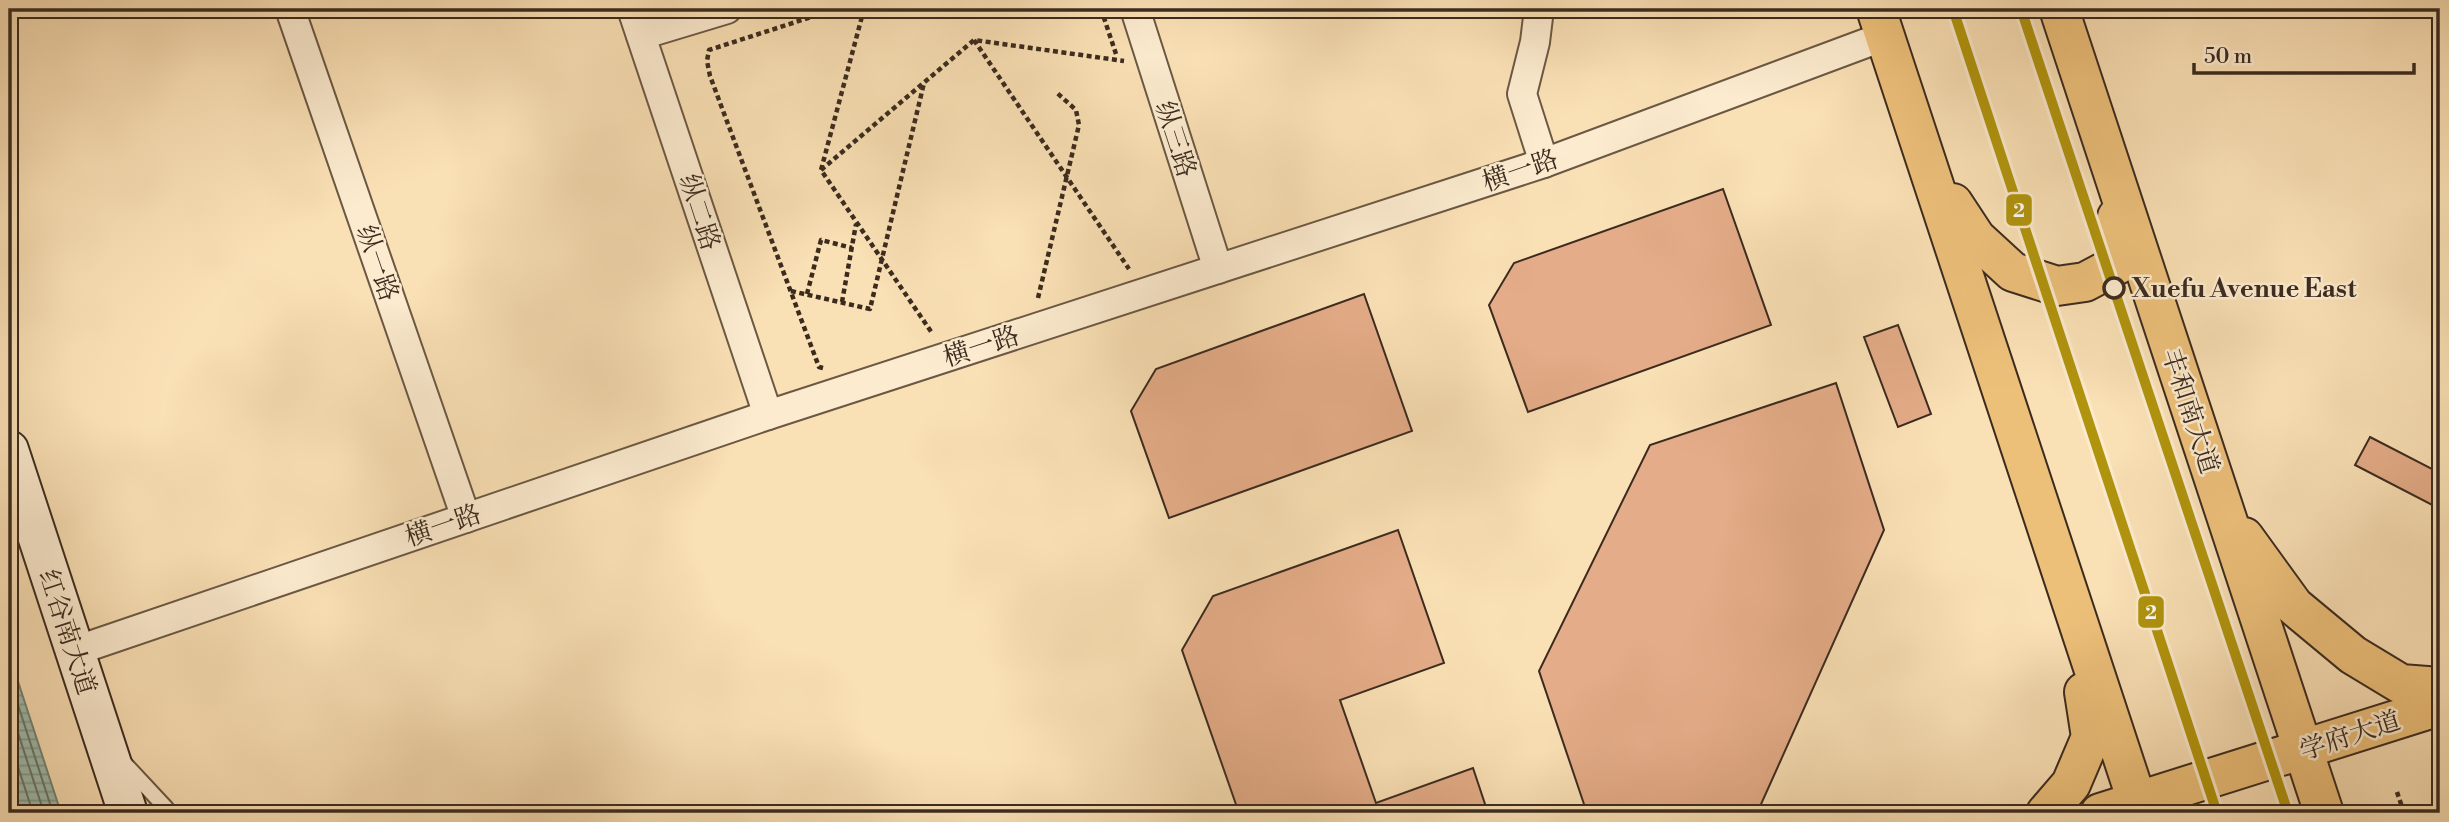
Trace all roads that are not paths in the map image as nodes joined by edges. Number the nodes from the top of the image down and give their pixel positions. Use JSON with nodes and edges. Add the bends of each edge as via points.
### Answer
{"nodes":[{"id":1,"x":290,"y":9,"type":"edge"},
{"id":2,"x":632,"y":9,"type":"edge"},
{"id":3,"x":727,"y":9,"type":"edge"},
{"id":4,"x":1135,"y":9,"type":"edge"},
{"id":5,"x":1539,"y":9,"type":"edge"},
{"id":6,"x":2059,"y":9,"type":"edge"},
{"id":7,"x":1881,"y":22,"type":"edge"},
{"id":8,"x":641,"y":35,"type":"junction"},
{"id":9,"x":2091,"y":106,"type":"junction"},
{"id":10,"x":1926,"y":159,"type":"junction"},
{"id":11,"x":1544,"y":163,"type":"junction"},
{"id":12,"x":1218,"y":269,"type":"junction"},
{"id":13,"x":768,"y":415,"type":"junction"},
{"id":14,"x":9,"y":450,"type":"edge"},
{"id":15,"x":2223,"y":508,"type":"junction"},
{"id":16,"x":466,"y":517,"type":"junction"},
{"id":17,"x":2066,"y":586,"type":"junction"},
{"id":18,"x":75,"y":651,"type":"junction"},
{"id":19,"x":2440,"y":687,"type":"edge"},
{"id":20,"x":2440,"y":706,"type":"edge"},
{"id":21,"x":105,"y":742,"type":"junction"},
{"id":22,"x":2303,"y":751,"type":"junction"},
{"id":23,"x":2139,"y":807,"type":"edge"},
{"id":24,"x":128,"y":813,"type":"edge"},
{"id":25,"x":167,"y":813,"type":"edge"},
{"id":26,"x":2046,"y":813,"type":"edge"},
{"id":27,"x":2100,"y":813,"type":"edge"},
{"id":28,"x":2324,"y":813,"type":"edge"}],
"edges":[{"from":1,"to":16,"type":"street","name":"纵一路"},
{"from":2,"to":8,"type":"street","name":"纵二路"},
{"from":3,"to":8,"type":"street"},
{"from":4,"to":12,"type":"street","name":"纵三路"},
{"from":5,"to":11,"type":"street","via":[[1522,94]]},
{"from":6,"to":9,"type":"main road","name":"丰和南大道"},
{"from":7,"to":10,"type":"main road"},
{"from":7,"to":11,"type":"street","name":"横一路"},
{"from":8,"to":13,"type":"street","name":"纵二路"},
{"from":9,"to":10,"type":"main road","via":[[2122,242],[2117,265],[2085,282],[2057,286],[2013,272],[1976,239]]},
{"from":9,"to":15,"type":"main road","name":"丰和南大道"},
{"from":10,"to":17,"type":"main road"},
{"from":11,"to":12,"type":"street","name":"横一路"},
{"from":12,"to":13,"type":"street","name":"横一路"},
{"from":13,"to":16,"type":"street","name":"横一路"},
{"from":14,"to":18,"type":"main road","name":"红谷南大道"},
{"from":15,"to":19,"type":"main road","via":[[2294,606],[2353,654],[2401,684]]},
{"from":15,"to":22,"type":"main road","name":"丰和南大道"},
{"from":16,"to":18,"type":"street","name":"横一路"},
{"from":17,"to":23,"type":"main road"},
{"from":17,"to":26,"type":"main road","via":[[2091,737],[2071,784]]},
{"from":18,"to":21,"type":"main road","name":"红谷南大道"},
{"from":20,"to":22,"type":"main road","name":"学府大道"},
{"from":21,"to":24,"type":"main road","name":"红谷南大道"},
{"from":21,"to":25,"type":"lane"},
{"from":22,"to":23,"type":"main road","name":"学府大道"},
{"from":22,"to":28,"type":"main road","name":"丰和南大道"},
{"from":23,"to":27,"type":"main road","name":"学府大道"}]}
